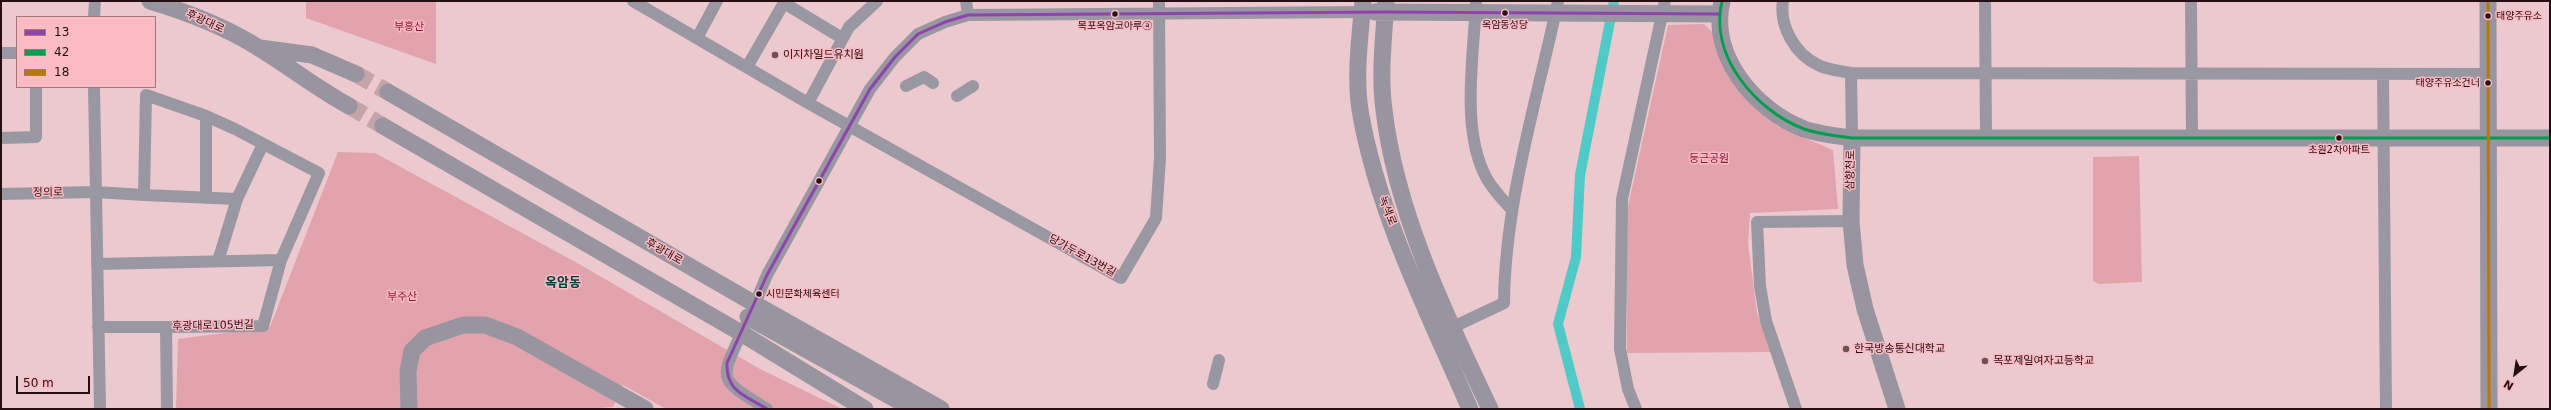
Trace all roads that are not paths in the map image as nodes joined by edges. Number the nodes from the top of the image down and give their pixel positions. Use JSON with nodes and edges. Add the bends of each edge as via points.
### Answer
{"nodes":[{"id":1,"x":95,"y":1,"type":"edge"},
{"id":2,"x":150,"y":1,"type":"edge"},
{"id":3,"x":634,"y":1,"type":"edge"},
{"id":4,"x":717,"y":1,"type":"edge"},
{"id":5,"x":877,"y":1,"type":"edge"},
{"id":6,"x":966,"y":1,"type":"edge"},
{"id":7,"x":1159,"y":1,"type":"edge"},
{"id":8,"x":1783,"y":1,"type":"edge"},
{"id":9,"x":1984,"y":1,"type":"edge"},
{"id":10,"x":2191,"y":1,"type":"edge"},
{"id":11,"x":2488,"y":1,"type":"edge"},
{"id":12,"x":784,"y":2,"type":"edge"},
{"id":13,"x":647,"y":5,"type":"edge"},
{"id":14,"x":1362,"y":6,"type":"edge"},
{"id":15,"x":1386,"y":6,"type":"edge"},
{"id":16,"x":1476,"y":6,"type":"edge"},
{"id":17,"x":1720,"y":8,"type":"edge"},
{"id":18,"x":1559,"y":10,"type":"edge"},
{"id":19,"x":1661,"y":10,"type":"edge"},
{"id":20,"x":968,"y":15,"type":"junction"},
{"id":21,"x":1159,"y":15,"type":"junction"},
{"id":22,"x":94,"y":16,"type":"edge"},
{"id":23,"x":697,"y":38,"type":"junction"},
{"id":24,"x":842,"y":38,"type":"junction"},
{"id":25,"x":258,"y":48,"type":"junction"},
{"id":26,"x":1,"y":53,"type":"edge"},
{"id":27,"x":16,"y":53,"type":"edge"},
{"id":28,"x":747,"y":67,"type":"junction"},
{"id":29,"x":1851,"y":73,"type":"junction"},
{"id":30,"x":1985,"y":73,"type":"junction"},
{"id":31,"x":356,"y":74,"type":"tunnel mouth"},
{"id":32,"x":2191,"y":74,"type":"junction"},
{"id":33,"x":2489,"y":74,"type":"junction"},
{"id":34,"x":2383,"y":75,"type":"junction"},
{"id":35,"x":933,"y":83,"type":"dead end"},
{"id":36,"x":906,"y":86,"type":"dead end"},
{"id":37,"x":973,"y":86,"type":"dead end"},
{"id":38,"x":36,"y":88,"type":"edge"},
{"id":39,"x":94,"y":88,"type":"edge"},
{"id":40,"x":388,"y":92,"type":"tunnel mouth"},
{"id":41,"x":957,"y":96,"type":"dead end"},
{"id":42,"x":808,"y":103,"type":"junction"},
{"id":43,"x":349,"y":106,"type":"tunnel mouth"},
{"id":44,"x":206,"y":116,"type":"junction"},
{"id":45,"x":383,"y":126,"type":"tunnel mouth"},
{"id":46,"x":848,"y":126,"type":"junction"},
{"id":47,"x":1,"y":138,"type":"edge"},
{"id":48,"x":1852,"y":138,"type":"junction"},
{"id":49,"x":1986,"y":138,"type":"junction"},
{"id":50,"x":2192,"y":138,"type":"junction"},
{"id":51,"x":2384,"y":138,"type":"junction"},
{"id":52,"x":2489,"y":138,"type":"junction"},
{"id":53,"x":2550,"y":138,"type":"edge"},
{"id":54,"x":263,"y":144,"type":"junction"},
{"id":55,"x":96,"y":192,"type":"junction"},
{"id":56,"x":1,"y":194,"type":"edge"},
{"id":57,"x":144,"y":194,"type":"junction"},
{"id":58,"x":206,"y":198,"type":"junction"},
{"id":59,"x":237,"y":200,"type":"junction"},
{"id":60,"x":1512,"y":210,"type":"junction"},
{"id":61,"x":1851,"y":221,"type":"junction"},
{"id":62,"x":281,"y":260,"type":"junction"},
{"id":63,"x":218,"y":261,"type":"junction"},
{"id":64,"x":97,"y":264,"type":"junction"},
{"id":65,"x":752,"y":311,"type":"junction"},
{"id":66,"x":98,"y":327,"type":"junction"},
{"id":67,"x":166,"y":327,"type":"junction"},
{"id":68,"x":1451,"y":328,"type":"junction"},
{"id":69,"x":741,"y":333,"type":"junction"},
{"id":70,"x":1219,"y":360,"type":"dead end"},
{"id":71,"x":1213,"y":384,"type":"dead end"},
{"id":72,"x":100,"y":409,"type":"edge"},
{"id":73,"x":167,"y":409,"type":"edge"},
{"id":74,"x":408,"y":409,"type":"edge"},
{"id":75,"x":645,"y":409,"type":"edge"},
{"id":76,"x":767,"y":409,"type":"edge"},
{"id":77,"x":865,"y":409,"type":"edge"},
{"id":78,"x":897,"y":409,"type":"edge"},
{"id":79,"x":913,"y":409,"type":"edge"},
{"id":80,"x":941,"y":409,"type":"edge"},
{"id":81,"x":1470,"y":409,"type":"edge"},
{"id":82,"x":1490,"y":409,"type":"edge"},
{"id":83,"x":1636,"y":409,"type":"edge"},
{"id":84,"x":1796,"y":409,"type":"edge"},
{"id":85,"x":1897,"y":409,"type":"edge"},
{"id":86,"x":2386,"y":409,"type":"edge"},
{"id":87,"x":2489,"y":409,"type":"edge"}],
"edges":[{"from":1,"to":22,"type":"street"},
{"from":2,"to":25,"type":"street","name":"후광대로","via":[[202,20]]},
{"from":3,"to":13,"type":"street"},
{"from":4,"to":23,"type":"street"},
{"from":5,"to":24,"type":"street","via":[[866,9]]},
{"from":6,"to":20,"type":"street"},
{"from":7,"to":21,"type":"street"},
{"from":8,"to":29,"type":"street","via":[[1786,28],[1801,52],[1818,65]]},
{"from":9,"to":30,"type":"street"},
{"from":10,"to":32,"type":"street"},
{"from":11,"to":33,"type":"street"},
{"from":12,"to":24,"type":"street"},
{"from":12,"to":28,"type":"street"},
{"from":13,"to":23,"type":"street"},
{"from":14,"to":15,"type":"street"},
{"from":14,"to":21,"type":"street"},
{"from":14,"to":81,"type":"street","name":"녹색로","via":[[1358,66],[1360,115],[1378,188]]},
{"from":15,"to":16,"type":"street"},
{"from":15,"to":68,"type":"street","name":"녹색로","via":[[1382,60],[1384,110],[1399,184]]},
{"from":16,"to":18,"type":"street"},
{"from":16,"to":60,"type":"street","via":[[1471,117],[1475,148],[1487,178]]},
{"from":17,"to":19,"type":"street"},
{"from":17,"to":48,"type":"street","name":"삼향천로","via":[[1723,46],[1741,80],[1763,105],[1804,129]]},
{"from":18,"to":19,"type":"street"},
{"from":18,"to":60,"type":"street","via":[[1521,160]]},
{"from":19,"to":83,"type":"street","via":[[1622,199],[1620,349],[1628,389]]},
{"from":20,"to":21,"type":"street"},
{"from":20,"to":46,"type":"street","via":[[918,34],[895,57],[870,89]]},
{"from":21,"to":46,"type":"street","name":"당가두로13번길","via":[[1160,158],[1156,218],[1121,278]]},
{"from":23,"to":28,"type":"street"},
{"from":24,"to":42,"type":"street"},
{"from":25,"to":31,"type":"street","name":"후광대로","via":[[312,55]]},
{"from":25,"to":43,"type":"street","name":"후광대로","via":[[313,86]]},
{"from":26,"to":27,"type":"street"},
{"from":28,"to":42,"type":"street"},
{"from":29,"to":30,"type":"street"},
{"from":29,"to":48,"type":"street"},
{"from":30,"to":32,"type":"street"},
{"from":30,"to":49,"type":"street"},
{"from":32,"to":34,"type":"street"},
{"from":32,"to":50,"type":"street"},
{"from":33,"to":34,"type":"street"},
{"from":33,"to":52,"type":"street"},
{"from":34,"to":51,"type":"street"},
{"from":35,"to":36,"type":"street","via":[[924,77]]},
{"from":37,"to":41,"type":"street"},
{"from":38,"to":47,"type":"street","via":[[36,137]]},
{"from":39,"to":55,"type":"street"},
{"from":40,"to":65,"type":"street","name":"후광대로"},
{"from":42,"to":46,"type":"street"},
{"from":44,"to":54,"type":"street","name":"후광대로105번길"},
{"from":44,"to":57,"type":"street","name":"후광대로105번길","via":[[146,95]]},
{"from":44,"to":58,"type":"street"},
{"from":45,"to":69,"type":"street"},
{"from":46,"to":65,"type":"street","via":[[767,275]]},
{"from":48,"to":49,"type":"street"},
{"from":48,"to":61,"type":"street","name":"삼향천로"},
{"from":49,"to":50,"type":"street"},
{"from":50,"to":51,"type":"street"},
{"from":51,"to":52,"type":"street"},
{"from":51,"to":86,"type":"street"},
{"from":52,"to":53,"type":"street"},
{"from":52,"to":87,"type":"street"},
{"from":54,"to":59,"type":"street"},
{"from":54,"to":62,"type":"street","name":"후광대로105번길","via":[[319,173]]},
{"from":55,"to":56,"type":"street","name":"정의로"},
{"from":55,"to":57,"type":"street"},
{"from":55,"to":64,"type":"street"},
{"from":57,"to":58,"type":"street"},
{"from":58,"to":59,"type":"street"},
{"from":59,"to":63,"type":"street"},
{"from":60,"to":68,"type":"street","via":[[1506,253],[1504,303]]},
{"from":61,"to":84,"type":"street","via":[[1757,222],[1760,286],[1766,321]]},
{"from":61,"to":85,"type":"street","name":"삼향천로","via":[[1859,286]]},
{"from":62,"to":63,"type":"street"},
{"from":62,"to":67,"type":"street","name":"후광대로105번길","via":[[263,326]]},
{"from":63,"to":64,"type":"street"},
{"from":64,"to":66,"type":"street"},
{"from":65,"to":69,"type":"street"},
{"from":65,"to":79,"type":"street","name":"후광대로"},
{"from":65,"to":80,"type":"street","name":"후광대로"},
{"from":66,"to":67,"type":"street","name":"후광대로105번길"},
{"from":66,"to":72,"type":"street"},
{"from":67,"to":73,"type":"street","name":"후광대로105번길"},
{"from":68,"to":82,"type":"street","name":"녹색로"},
{"from":69,"to":76,"type":"street","via":[[727,363],[726,377],[733,388]]},
{"from":69,"to":77,"type":"street"},
{"from":69,"to":78,"type":"street","via":[[767,342]]},
{"from":70,"to":71,"type":"street"},
{"from":74,"to":75,"type":"street","via":[[408,371],[412,351],[425,338],[463,326],[485,325],[517,337]]}]}
